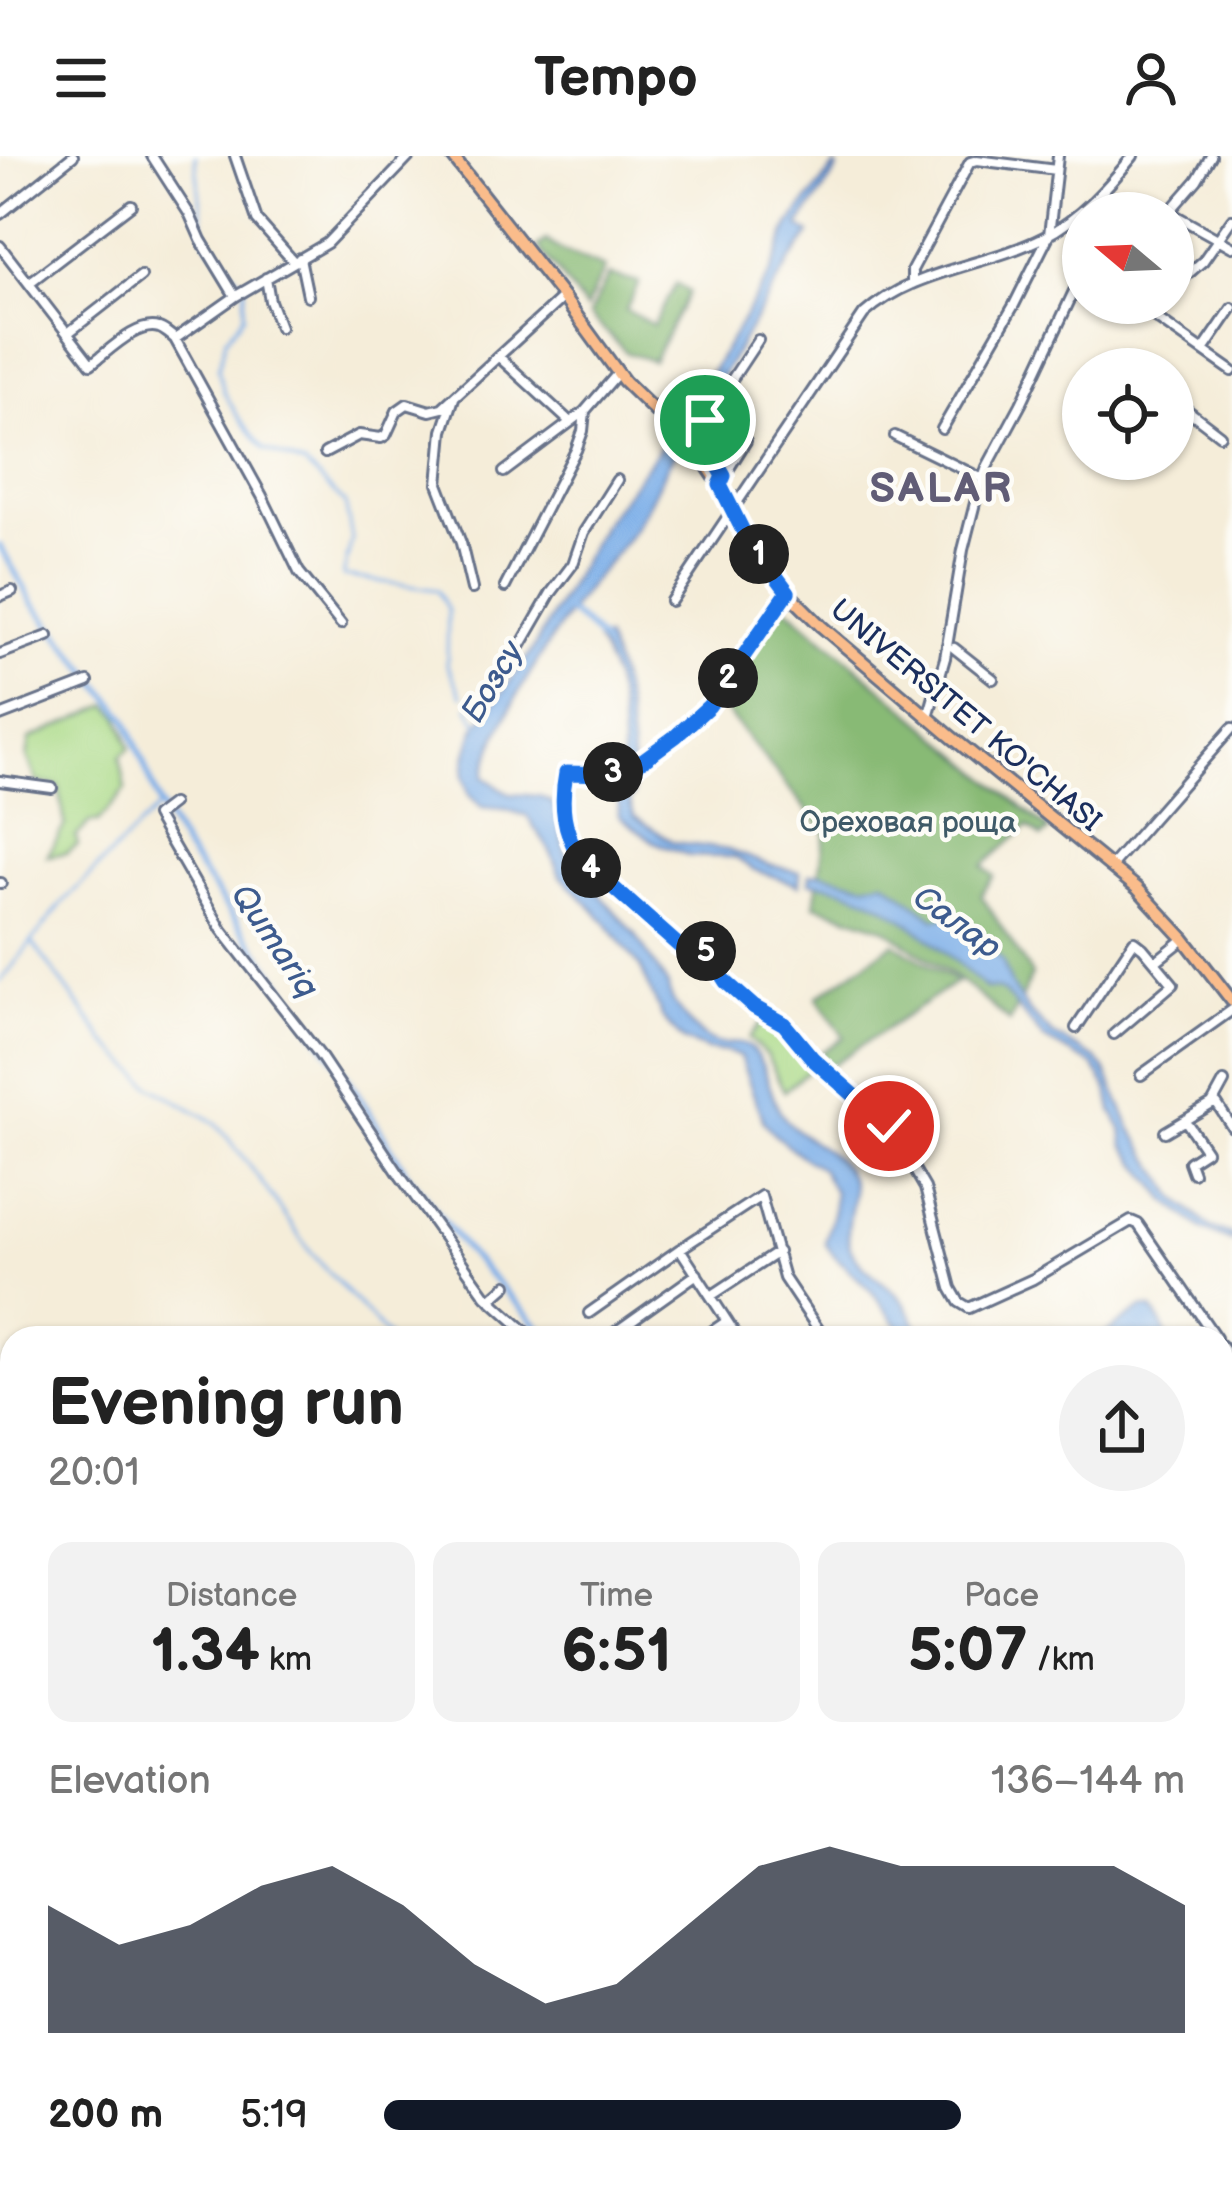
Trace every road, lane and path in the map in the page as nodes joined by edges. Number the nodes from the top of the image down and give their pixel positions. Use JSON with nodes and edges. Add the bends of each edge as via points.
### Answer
{"nodes":[{"id":1,"x":73,"y":156,"type":"edge"},
{"id":2,"x":152,"y":156,"type":"edge"},
{"id":3,"x":235,"y":156,"type":"edge"},
{"id":4,"x":410,"y":156,"type":"edge"},
{"id":5,"x":452,"y":156,"type":"edge"},
{"id":6,"x":1058,"y":156,"type":"edge"},
{"id":7,"x":1133,"y":156,"type":"edge"},
{"id":8,"x":1210,"y":156,"type":"edge"},
{"id":9,"x":991,"y":159,"type":"edge"},
{"id":10,"x":1057,"y":170,"type":"junction"},
{"id":11,"x":1104,"y":192,"type":"edge"},
{"id":12,"x":1188,"y":192,"type":"edge"},
{"id":13,"x":131,"y":205,"type":"dead end"},
{"id":14,"x":0,"y":214,"type":"edge"},
{"id":15,"x":1232,"y":219,"type":"edge"},
{"id":16,"x":1062,"y":225,"type":"edge"},
{"id":17,"x":1194,"y":225,"type":"edge"},
{"id":18,"x":1048,"y":235,"type":"junction"},
{"id":19,"x":1218,"y":238,"type":"junction"},
{"id":20,"x":0,"y":246,"type":"edge"},
{"id":21,"x":1232,"y":247,"type":"edge"},
{"id":22,"x":297,"y":260,"type":"junction"},
{"id":23,"x":1194,"y":268,"type":"edge"},
{"id":24,"x":141,"y":276,"type":"dead end"},
{"id":25,"x":262,"y":280,"type":"junction"},
{"id":26,"x":28,"y":284,"type":"junction"},
{"id":27,"x":912,"y":284,"type":"junction"},
{"id":28,"x":236,"y":296,"type":"junction"},
{"id":29,"x":308,"y":296,"type":"dead end"},
{"id":30,"x":563,"y":297,"type":"junction"},
{"id":31,"x":1232,"y":308,"type":"edge"},
{"id":32,"x":1062,"y":315,"type":"edge"},
{"id":33,"x":1166,"y":324,"type":"edge"},
{"id":34,"x":280,"y":327,"type":"dead end"},
{"id":35,"x":68,"y":333,"type":"junction"},
{"id":36,"x":175,"y":339,"type":"junction"},
{"id":37,"x":758,"y":340,"type":"dead end"},
{"id":38,"x":1204,"y":349,"type":"junction"},
{"id":39,"x":499,"y":357,"type":"junction"},
{"id":40,"x":1232,"y":370,"type":"edge"},
{"id":41,"x":618,"y":373,"type":"junction"},
{"id":42,"x":455,"y":397,"type":"junction"},
{"id":43,"x":585,"y":411,"type":"junction"},
{"id":44,"x":1194,"y":415,"type":"edge"},
{"id":45,"x":569,"y":421,"type":"junction"},
{"id":46,"x":942,"y":429,"type":"dead end"},
{"id":47,"x":1220,"y":435,"type":"dead end"},
{"id":48,"x":895,"y":436,"type":"dead end"},
{"id":49,"x":746,"y":441,"type":"dead end"},
{"id":50,"x":325,"y":453,"type":"dead end"},
{"id":51,"x":504,"y":472,"type":"dead end"},
{"id":52,"x":983,"y":479,"type":"junction"},
{"id":53,"x":617,"y":480,"type":"dead end"},
{"id":54,"x":722,"y":481,"type":"junction"},
{"id":55,"x":732,"y":509,"type":"junction"},
{"id":56,"x":505,"y":586,"type":"dead end"},
{"id":57,"x":472,"y":590,"type":"dead end"},
{"id":58,"x":12,"y":591,"type":"dead end"},
{"id":59,"x":788,"y":592,"type":"junction"},
{"id":60,"x":0,"y":596,"type":"edge"},
{"id":61,"x":671,"y":601,"type":"dead end"},
{"id":62,"x":341,"y":624,"type":"dead end"},
{"id":63,"x":48,"y":636,"type":"dead end"},
{"id":64,"x":954,"y":648,"type":"dead end"},
{"id":65,"x":0,"y":654,"type":"edge"},
{"id":66,"x":510,"y":664,"type":"dead end"},
{"id":67,"x":993,"y":680,"type":"dead end"},
{"id":68,"x":88,"y":682,"type":"dead end"},
{"id":69,"x":0,"y":716,"type":"edge"},
{"id":70,"x":928,"y":717,"type":"junction"},
{"id":71,"x":1232,"y":728,"type":"edge"},
{"id":72,"x":0,"y":782,"type":"edge"},
{"id":73,"x":52,"y":788,"type":"dead end"},
{"id":74,"x":172,"y":803,"type":"dead end"},
{"id":75,"x":1110,"y":868,"type":"junction"},
{"id":76,"x":1184,"y":939,"type":"junction"},
{"id":77,"x":1155,"y":962,"type":"junction"},
{"id":78,"x":1232,"y":1005,"type":"edge"},
{"id":79,"x":1076,"y":1028,"type":"dead end"},
{"id":80,"x":1114,"y":1034,"type":"dead end"},
{"id":81,"x":1141,"y":1076,"type":"dead end"},
{"id":82,"x":1224,"y":1082,"type":"dead end"},
{"id":83,"x":1212,"y":1104,"type":"junction"},
{"id":84,"x":1185,"y":1120,"type":"junction"},
{"id":85,"x":1232,"y":1126,"type":"edge"},
{"id":86,"x":1166,"y":1132,"type":"dead end"},
{"id":87,"x":1193,"y":1173,"type":"dead end"},
{"id":88,"x":680,"y":1249,"type":"junction"},
{"id":89,"x":778,"y":1252,"type":"junction"},
{"id":90,"x":697,"y":1274,"type":"junction"},
{"id":91,"x":507,"y":1286,"type":"dead end"},
{"id":92,"x":711,"y":1296,"type":"junction"},
{"id":93,"x":492,"y":1298,"type":"junction"},
{"id":94,"x":589,"y":1313,"type":"dead end"},
{"id":95,"x":727,"y":1321,"type":"junction"},
{"id":96,"x":521,"y":1326,"type":"edge"},
{"id":97,"x":625,"y":1326,"type":"edge"},
{"id":98,"x":720,"y":1326,"type":"edge"},
{"id":99,"x":730,"y":1326,"type":"edge"},
{"id":100,"x":816,"y":1326,"type":"edge"},
{"id":101,"x":1207,"y":1326,"type":"edge"}],
"edges":[{"from":1,"to":14,"type":"street"},
{"from":2,"to":28,"type":"street"},
{"from":3,"to":22,"type":"street","via":[[257,220]]},
{"from":4,"to":22,"type":"street","via":[[327,242]]},
{"from":5,"to":30,"type":"main road"},
{"from":6,"to":10,"type":"street"},
{"from":7,"to":11,"type":"street"},
{"from":8,"to":12,"type":"street"},
{"from":9,"to":10,"type":"street"},
{"from":9,"to":27,"type":"street","via":[[967,167],[911,270]]},
{"from":10,"to":18,"type":"street"},
{"from":13,"to":26,"type":"street"},
{"from":15,"to":19,"type":"street"},
{"from":16,"to":18,"type":"street"},
{"from":17,"to":19,"type":"street"},
{"from":18,"to":27,"type":"street"},
{"from":18,"to":46,"type":"street"},
{"from":19,"to":21,"type":"street"},
{"from":19,"to":23,"type":"street"},
{"from":20,"to":26,"type":"street"},
{"from":22,"to":25,"type":"street"},
{"from":22,"to":29,"type":"street"},
{"from":24,"to":35,"type":"street"},
{"from":25,"to":28,"type":"street"},
{"from":25,"to":34,"type":"street"},
{"from":26,"to":35,"type":"street"},
{"from":27,"to":55,"type":"street","via":[[864,314]]},
{"from":28,"to":36,"type":"street"},
{"from":30,"to":39,"type":"street"},
{"from":30,"to":41,"type":"main road"},
{"from":31,"to":38,"type":"street"},
{"from":32,"to":52,"type":"street"},
{"from":33,"to":38,"type":"street"},
{"from":35,"to":36,"type":"street","via":[[91,364],[148,327]]},
{"from":36,"to":62,"type":"street","via":[[299,572]]},
{"from":37,"to":54,"type":"street","via":[[702,429]]},
{"from":38,"to":40,"type":"street"},
{"from":39,"to":42,"type":"street"},
{"from":39,"to":45,"type":"street"},
{"from":41,"to":43,"type":"street"},
{"from":41,"to":54,"type":"main road","name":"UNIVERSITET KO'CHASI"},
{"from":42,"to":50,"type":"street","via":[[437,411],[407,404],[381,438],[359,435]]},
{"from":42,"to":57,"type":"street","via":[[438,484]]},
{"from":43,"to":45,"type":"street"},
{"from":43,"to":56,"type":"street","via":[[576,450]]},
{"from":44,"to":47,"type":"street"},
{"from":45,"to":51,"type":"street"},
{"from":48,"to":52,"type":"street"},
{"from":49,"to":54,"type":"street"},
{"from":52,"to":70,"type":"street"},
{"from":53,"to":66,"type":"street"},
{"from":54,"to":55,"type":"main road","name":"UNIVERSITET KO'CHASI"},
{"from":55,"to":59,"type":"main road","name":"UNIVERSITET KO'CHASI"},
{"from":55,"to":61,"type":"street"},
{"from":58,"to":60,"type":"street"},
{"from":59,"to":70,"type":"main road","name":"UNIVERSITET KO'CHASI"},
{"from":59,"to":101,"type":"street","via":[[709,706],[676,736],[635,766],[566,773],[562,813],[570,841],[678,945],[690,953],[703,946],[726,982],[784,1024],[889,1126],[925,1188],[958,1302],[969,1308],[1033,1279],[1131,1221]]},
{"from":63,"to":65,"type":"street"},
{"from":64,"to":67,"type":"street"},
{"from":68,"to":69,"type":"street"},
{"from":70,"to":75,"type":"main road","name":"UNIVERSITET KO'CHASI"},
{"from":71,"to":75,"type":"street"},
{"from":72,"to":73,"type":"street"},
{"from":74,"to":93,"type":"street","via":[[156,816],[222,930]]},
{"from":75,"to":76,"type":"main road","name":"UNIVERSITET KO'CHASI"},
{"from":76,"to":77,"type":"street"},
{"from":76,"to":78,"type":"main road","name":"UNIVERSITET KO'CHASI"},
{"from":77,"to":79,"type":"street","via":[[1134,941]]},
{"from":77,"to":80,"type":"street","via":[[1174,984]]},
{"from":78,"to":81,"type":"street"},
{"from":82,"to":83,"type":"street"},
{"from":83,"to":84,"type":"street"},
{"from":83,"to":85,"type":"street"},
{"from":84,"to":86,"type":"street"},
{"from":84,"to":87,"type":"street","via":[[1206,1151],[1189,1162]]},
{"from":88,"to":89,"type":"street","via":[[761,1196]]},
{"from":88,"to":90,"type":"street"},
{"from":88,"to":94,"type":"street"},
{"from":89,"to":92,"type":"street"},
{"from":89,"to":100,"type":"street","via":[[784,1278]]},
{"from":90,"to":92,"type":"street"},
{"from":90,"to":97,"type":"street"},
{"from":91,"to":93,"type":"street"},
{"from":92,"to":95,"type":"street"},
{"from":93,"to":96,"type":"street"},
{"from":95,"to":98,"type":"street"},
{"from":95,"to":99,"type":"street"}]}
